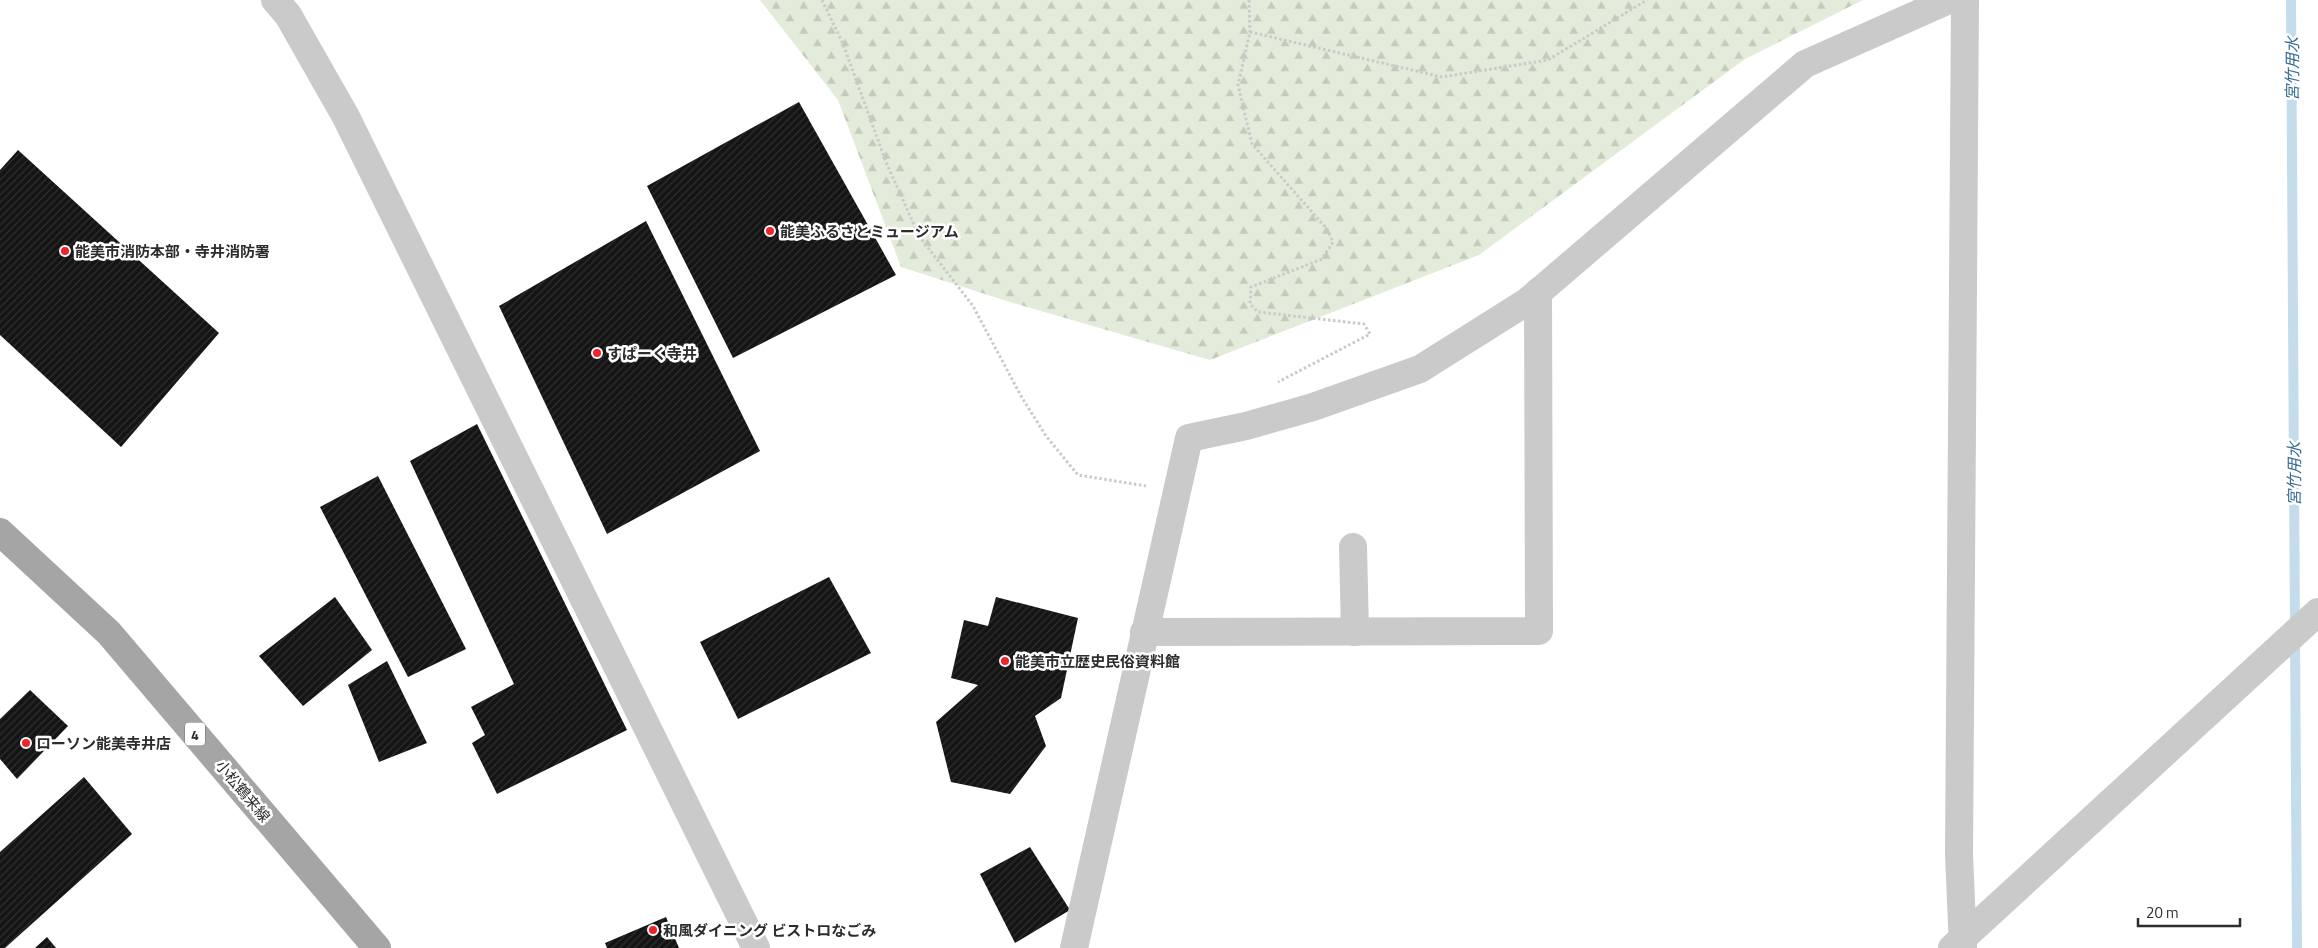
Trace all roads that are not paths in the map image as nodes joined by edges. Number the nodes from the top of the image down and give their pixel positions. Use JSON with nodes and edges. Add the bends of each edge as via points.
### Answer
{"nodes":[{"id":1,"x":275,"y":0,"type":"edge"},
{"id":2,"x":1949,"y":0,"type":"edge"},
{"id":3,"x":1965,"y":0,"type":"edge"},
{"id":4,"x":1538,"y":292,"type":"junction"},
{"id":5,"x":0,"y":532,"type":"edge"},
{"id":6,"x":1354,"y":547,"type":"dead end"},
{"id":7,"x":2318,"y":612,"type":"edge"},
{"id":8,"x":1144,"y":632,"type":"junction"},
{"id":9,"x":1355,"y":632,"type":"junction"},
{"id":10,"x":1959,"y":945,"type":"edge"},
{"id":11,"x":377,"y":948,"type":"edge"},
{"id":12,"x":756,"y":948,"type":"edge"},
{"id":13,"x":1074,"y":948,"type":"edge"}],
"edges":[{"from":1,"to":12,"type":"street","via":[[288,15],[346,117]]},
{"from":2,"to":4,"type":"street","via":[[1805,64]]},
{"from":3,"to":10,"type":"street"},
{"from":4,"to":8,"type":"street","via":[[1420,369],[1314,407],[1189,438]]},
{"from":4,"to":9,"type":"street","via":[[1539,631]]},
{"from":5,"to":11,"type":"main road","name":"小松鶴来線","number":"4","via":[[109,633]]},
{"from":6,"to":9,"type":"street"},
{"from":7,"to":10,"type":"street"},
{"from":8,"to":9,"type":"street"},
{"from":8,"to":13,"type":"street"}]}
